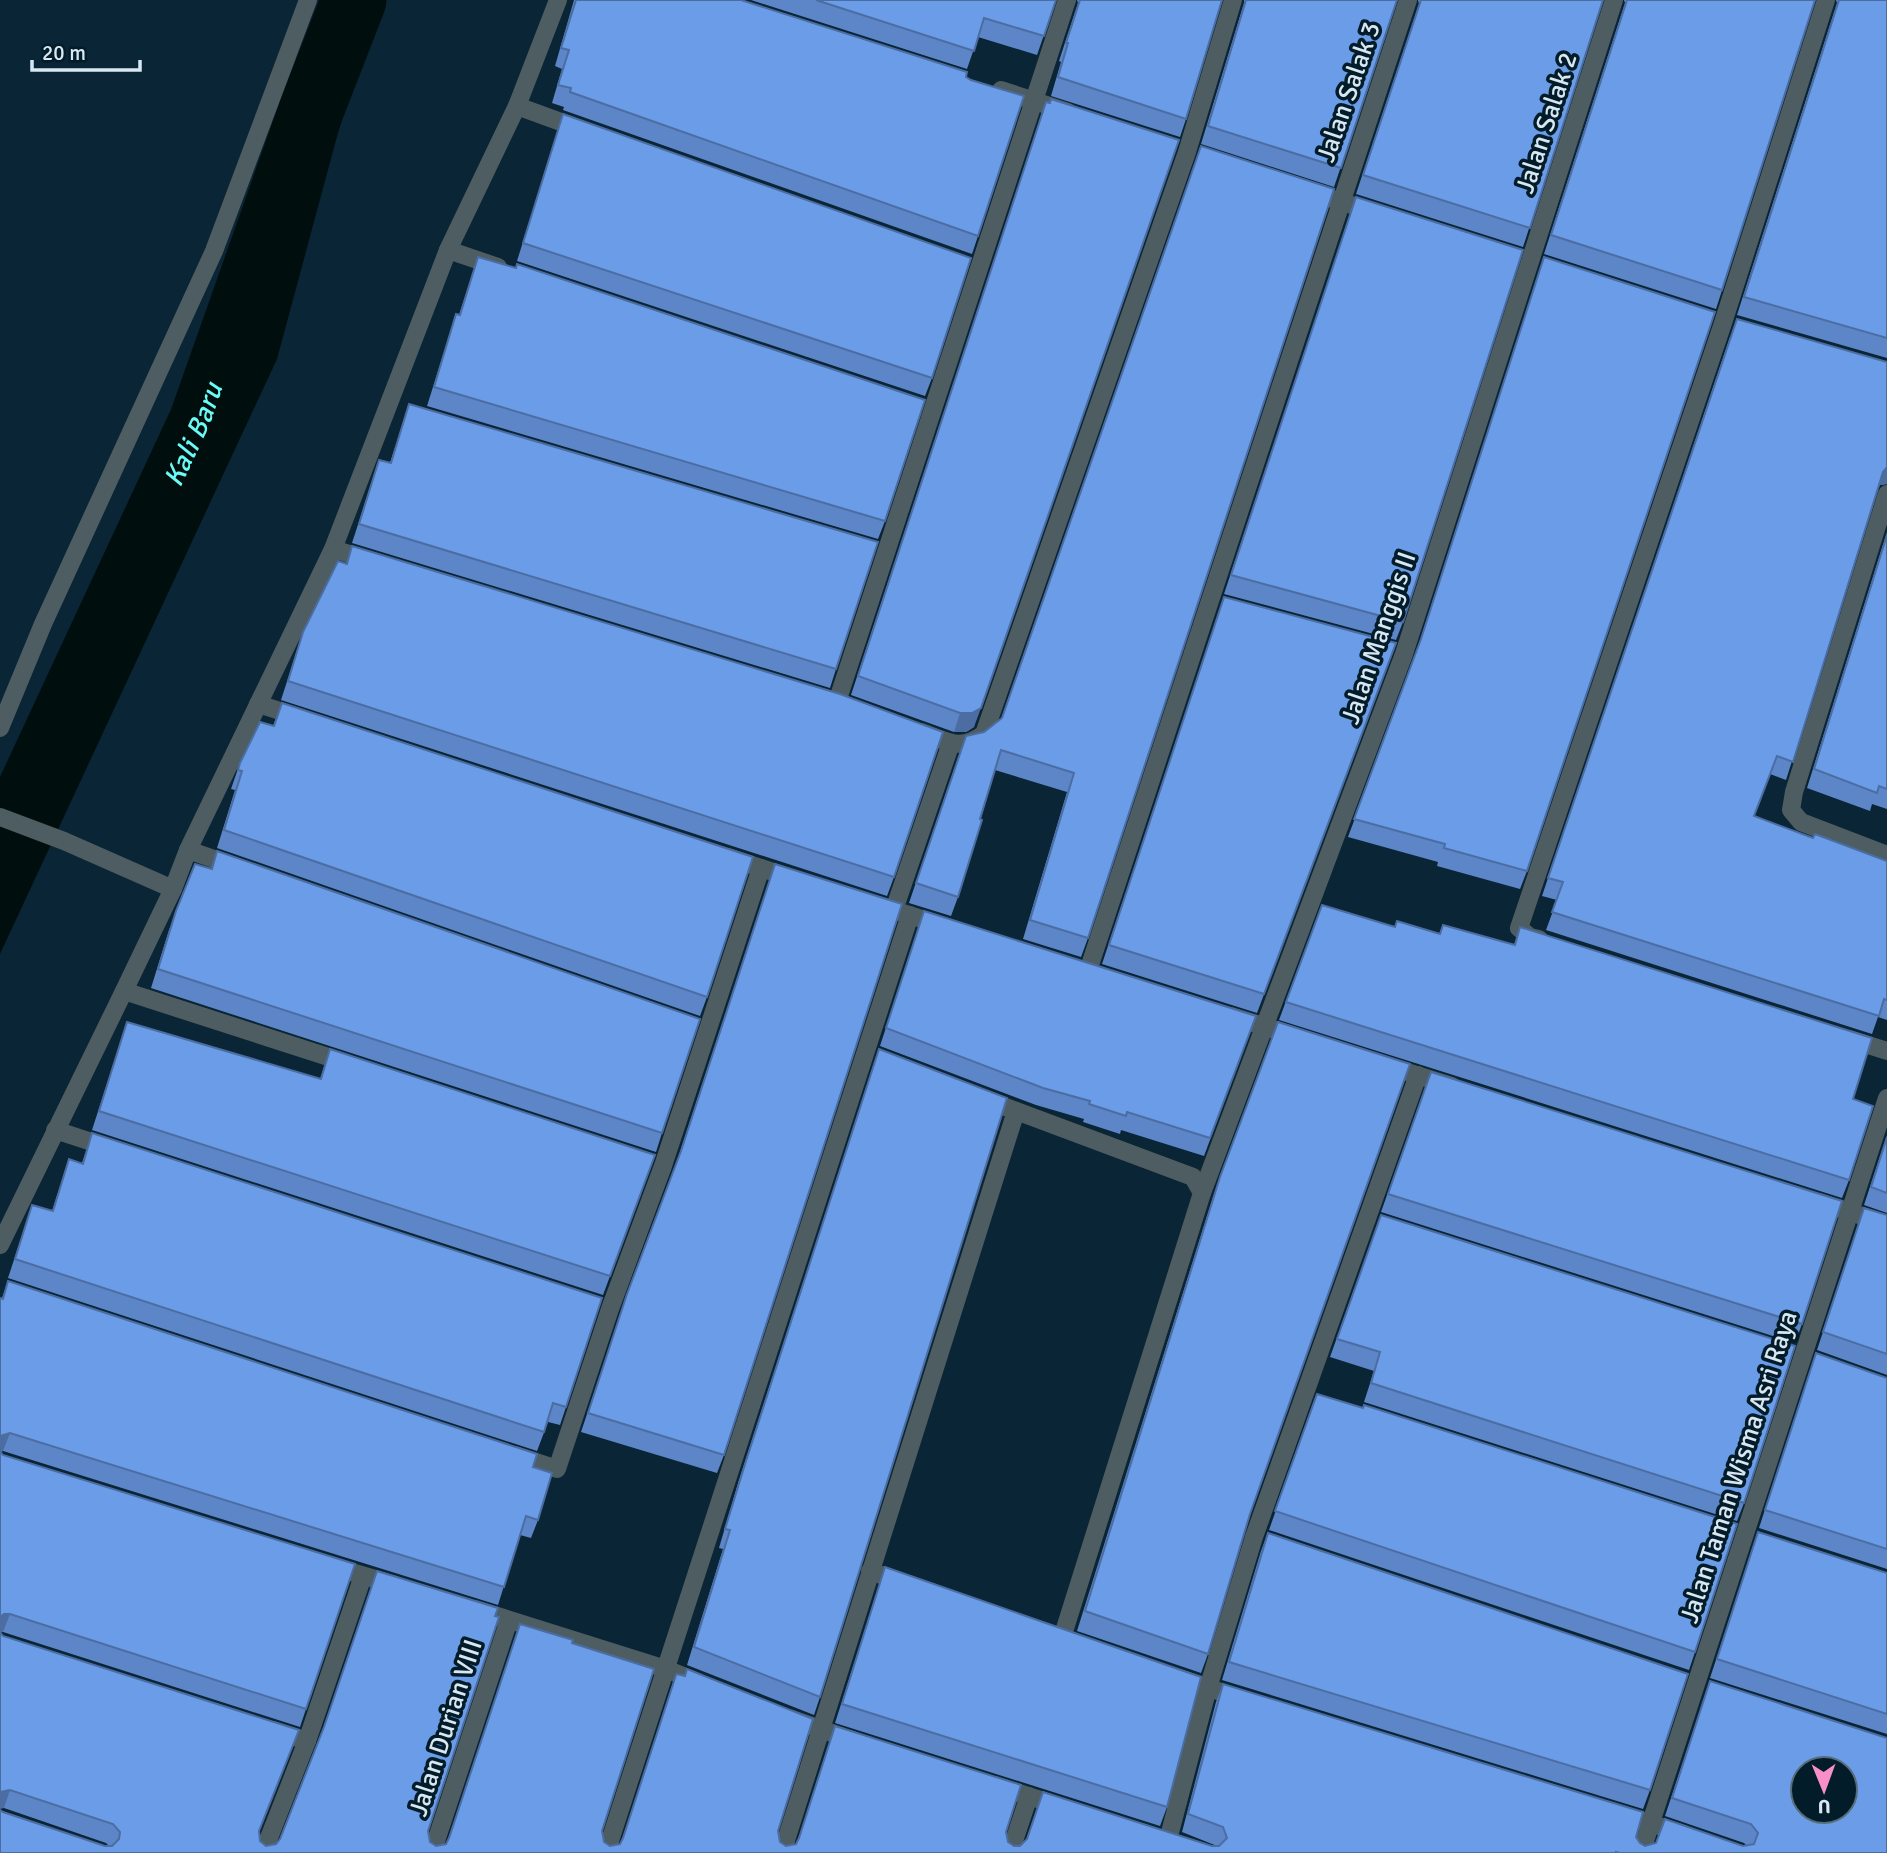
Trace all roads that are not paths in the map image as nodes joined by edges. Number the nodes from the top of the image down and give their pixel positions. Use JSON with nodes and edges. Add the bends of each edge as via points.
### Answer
{"nodes":[{"id":1,"x":308,"y":0,"type":"edge"},
{"id":2,"x":558,"y":0,"type":"edge"},
{"id":3,"x":1067,"y":0,"type":"edge"},
{"id":4,"x":1233,"y":0,"type":"edge"},
{"id":5,"x":1408,"y":0,"type":"edge"},
{"id":6,"x":1614,"y":0,"type":"edge"},
{"id":7,"x":1826,"y":0,"type":"edge"},
{"id":8,"x":980,"y":84,"type":"edge"},
{"id":9,"x":1033,"y":100,"type":"junction"},
{"id":10,"x":517,"y":106,"type":"junction"},
{"id":11,"x":1084,"y":117,"type":"edge"},
{"id":12,"x":596,"y":134,"type":"edge"},
{"id":13,"x":1289,"y":185,"type":"edge"},
{"id":14,"x":1340,"y":201,"type":"junction"},
{"id":15,"x":1390,"y":217,"type":"edge"},
{"id":16,"x":448,"y":250,"type":"junction"},
{"id":17,"x":1529,"y":261,"type":"joint"},
{"id":18,"x":512,"y":272,"type":"edge"},
{"id":19,"x":1887,"y":494,"type":"edge"},
{"id":20,"x":332,"y":549,"type":"junction"},
{"id":21,"x":386,"y":565,"type":"edge"},
{"id":22,"x":837,"y":702,"type":"edge"},
{"id":23,"x":258,"y":704,"type":"junction"},
{"id":24,"x":901,"y":725,"type":"edge"},
{"id":25,"x":325,"y":726,"type":"edge"},
{"id":26,"x":0,"y":728,"type":"edge"},
{"id":27,"x":951,"y":743,"type":"junction"},
{"id":28,"x":0,"y":817,"type":"edge"},
{"id":29,"x":188,"y":850,"type":"junction"},
{"id":30,"x":708,"y":851,"type":"edge"},
{"id":31,"x":1887,"y":855,"type":"edge"},
{"id":32,"x":761,"y":868,"type":"junction"},
{"id":33,"x":253,"y":873,"type":"edge"},
{"id":34,"x":814,"y":885,"type":"edge"},
{"id":35,"x":173,"y":890,"type":"junction"},
{"id":36,"x":867,"y":902,"type":"edge"},
{"id":37,"x":902,"y":913,"type":"junction"},
{"id":38,"x":961,"y":931,"type":"edge"},
{"id":39,"x":1556,"y":945,"type":"edge"},
{"id":40,"x":1088,"y":971,"type":"edge"},
{"id":41,"x":124,"y":991,"type":"junction"},
{"id":42,"x":1213,"y":1011,"type":"edge"},
{"id":43,"x":1263,"y":1026,"type":"junction"},
{"id":44,"x":1834,"y":1034,"type":"edge"},
{"id":45,"x":1315,"y":1043,"type":"edge"},
{"id":46,"x":1887,"y":1051,"type":"edge"},
{"id":47,"x":1367,"y":1059,"type":"edge"},
{"id":48,"x":361,"y":1068,"type":"edge"},
{"id":49,"x":1418,"y":1075,"type":"junction"},
{"id":50,"x":966,"y":1092,"type":"edge"},
{"id":51,"x":1471,"y":1092,"type":"edge"},
{"id":52,"x":1887,"y":1098,"type":"edge"},
{"id":53,"x":1016,"y":1111,"type":"junction"},
{"id":54,"x":55,"y":1130,"type":"junction"},
{"id":55,"x":121,"y":1151,"type":"edge"},
{"id":56,"x":1202,"y":1193,"type":"junction"},
{"id":57,"x":1797,"y":1195,"type":"edge"},
{"id":58,"x":1850,"y":1212,"type":"junction"},
{"id":59,"x":1887,"y":1224,"type":"edge"},
{"id":60,"x":0,"y":1245,"type":"edge"},
{"id":61,"x":504,"y":1451,"type":"edge"},
{"id":62,"x":311,"y":1560,"type":"edge"},
{"id":63,"x":870,"y":1572,"type":"junction"},
{"id":64,"x":363,"y":1576,"type":"junction"},
{"id":65,"x":921,"y":1589,"type":"edge"},
{"id":66,"x":416,"y":1592,"type":"edge"},
{"id":67,"x":456,"y":1604,"type":"edge"},
{"id":68,"x":509,"y":1619,"type":"junction"},
{"id":69,"x":1062,"y":1638,"type":"edge"},
{"id":70,"x":666,"y":1669,"type":"junction"},
{"id":71,"x":1159,"y":1671,"type":"edge"},
{"id":72,"x":1208,"y":1688,"type":"junction"},
{"id":73,"x":717,"y":1689,"type":"edge"},
{"id":74,"x":1261,"y":1704,"type":"edge"},
{"id":75,"x":768,"y":1710,"type":"edge"},
{"id":76,"x":256,"y":1725,"type":"edge"},
{"id":77,"x":820,"y":1730,"type":"junction"},
{"id":78,"x":307,"y":1741,"type":"junction"},
{"id":79,"x":872,"y":1747,"type":"edge"},
{"id":80,"x":977,"y":1780,"type":"edge"},
{"id":81,"x":1029,"y":1796,"type":"junction"},
{"id":82,"x":1602,"y":1808,"type":"edge"},
{"id":83,"x":1080,"y":1812,"type":"edge"},
{"id":84,"x":1651,"y":1823,"type":"junction"},
{"id":85,"x":1702,"y":1840,"type":"edge"},
{"id":86,"x":1189,"y":1847,"type":"edge"},
{"id":87,"x":263,"y":1853,"type":"edge"},
{"id":88,"x":432,"y":1853,"type":"edge"},
{"id":89,"x":606,"y":1853,"type":"edge"},
{"id":90,"x":782,"y":1853,"type":"edge"},
{"id":91,"x":1010,"y":1853,"type":"edge"},
{"id":92,"x":1641,"y":1853,"type":"edge"}],
"edges":[{"from":1,"to":26,"type":"street","via":[[214,251]]},
{"from":2,"to":10,"type":"street"},
{"from":3,"to":9,"type":"street"},
{"from":4,"to":27,"type":"street","via":[[1187,152],[984,734],[967,745]]},
{"from":5,"to":14,"type":"street","name":"Jalan Salak 3"},
{"from":6,"to":17,"type":"street","name":"Jalan Salak 2"},
{"from":7,"to":39,"type":"street","via":[[1723,323],[1519,928],[1530,937]]},
{"from":8,"to":9,"type":"street"},
{"from":9,"to":11,"type":"street"},
{"from":9,"to":22,"type":"street","via":[[972,267],[880,551]]},
{"from":10,"to":12,"type":"street"},
{"from":10,"to":16,"type":"street"},
{"from":13,"to":14,"type":"street"},
{"from":14,"to":15,"type":"street"},
{"from":14,"to":40,"type":"street","name":"Jalan Salak 3","via":[[1218,604]]},
{"from":16,"to":18,"type":"street"},
{"from":16,"to":20,"type":"street","via":[[395,408]]},
{"from":17,"to":43,"type":"street","name":"Jalan Manggis II","via":[[1398,652]]},
{"from":19,"to":31,"type":"street","via":[[1791,810],[1801,822]]},
{"from":20,"to":21,"type":"street"},
{"from":20,"to":23,"type":"street"},
{"from":23,"to":25,"type":"street"},
{"from":23,"to":29,"type":"street"},
{"from":24,"to":27,"type":"street"},
{"from":27,"to":37,"type":"street"},
{"from":28,"to":35,"type":"street"},
{"from":29,"to":33,"type":"street"},
{"from":29,"to":35,"type":"street"},
{"from":30,"to":32,"type":"street"},
{"from":32,"to":34,"type":"street"},
{"from":32,"to":61,"type":"street","via":[[603,1307],[557,1469]]},
{"from":35,"to":41,"type":"street"},
{"from":36,"to":37,"type":"street"},
{"from":37,"to":38,"type":"street"},
{"from":37,"to":70,"type":"street","via":[[872,1056]]},
{"from":41,"to":48,"type":"street"},
{"from":41,"to":54,"type":"street"},
{"from":42,"to":43,"type":"street"},
{"from":43,"to":45,"type":"street"},
{"from":43,"to":56,"type":"street","name":"Jalan Manggis II"},
{"from":44,"to":46,"type":"street"},
{"from":47,"to":49,"type":"street"},
{"from":49,"to":51,"type":"street"},
{"from":49,"to":72,"type":"street","via":[[1373,1221]]},
{"from":50,"to":53,"type":"street"},
{"from":52,"to":58,"type":"street","name":"Jalan Taman Wisma Asri Raya"},
{"from":53,"to":56,"type":"street","via":[[1193,1177]]},
{"from":53,"to":63,"type":"street"},
{"from":54,"to":55,"type":"street"},
{"from":54,"to":60,"type":"street"},
{"from":56,"to":69,"type":"street","name":"Jalan Manggis II"},
{"from":57,"to":58,"type":"street"},
{"from":58,"to":59,"type":"street"},
{"from":58,"to":84,"type":"street","name":"Jalan Taman Wisma Asri Raya"},
{"from":62,"to":64,"type":"street"},
{"from":63,"to":65,"type":"street"},
{"from":63,"to":77,"type":"street"},
{"from":64,"to":66,"type":"street"},
{"from":64,"to":78,"type":"street"},
{"from":67,"to":68,"type":"street"},
{"from":68,"to":70,"type":"street"},
{"from":68,"to":88,"type":"street","name":"Jalan Durian VIII"},
{"from":70,"to":73,"type":"street"},
{"from":70,"to":89,"type":"street"},
{"from":71,"to":72,"type":"street"},
{"from":72,"to":74,"type":"street"},
{"from":72,"to":86,"type":"street","via":[[1162,1838]]},
{"from":75,"to":77,"type":"street"},
{"from":76,"to":78,"type":"street"},
{"from":77,"to":79,"type":"street"},
{"from":77,"to":90,"type":"street"},
{"from":78,"to":87,"type":"street"},
{"from":80,"to":81,"type":"street"},
{"from":81,"to":83,"type":"street"},
{"from":81,"to":91,"type":"street"},
{"from":82,"to":84,"type":"street"},
{"from":84,"to":85,"type":"street"},
{"from":84,"to":92,"type":"street","name":"Jalan Taman Wisma Asri Raya"}]}
